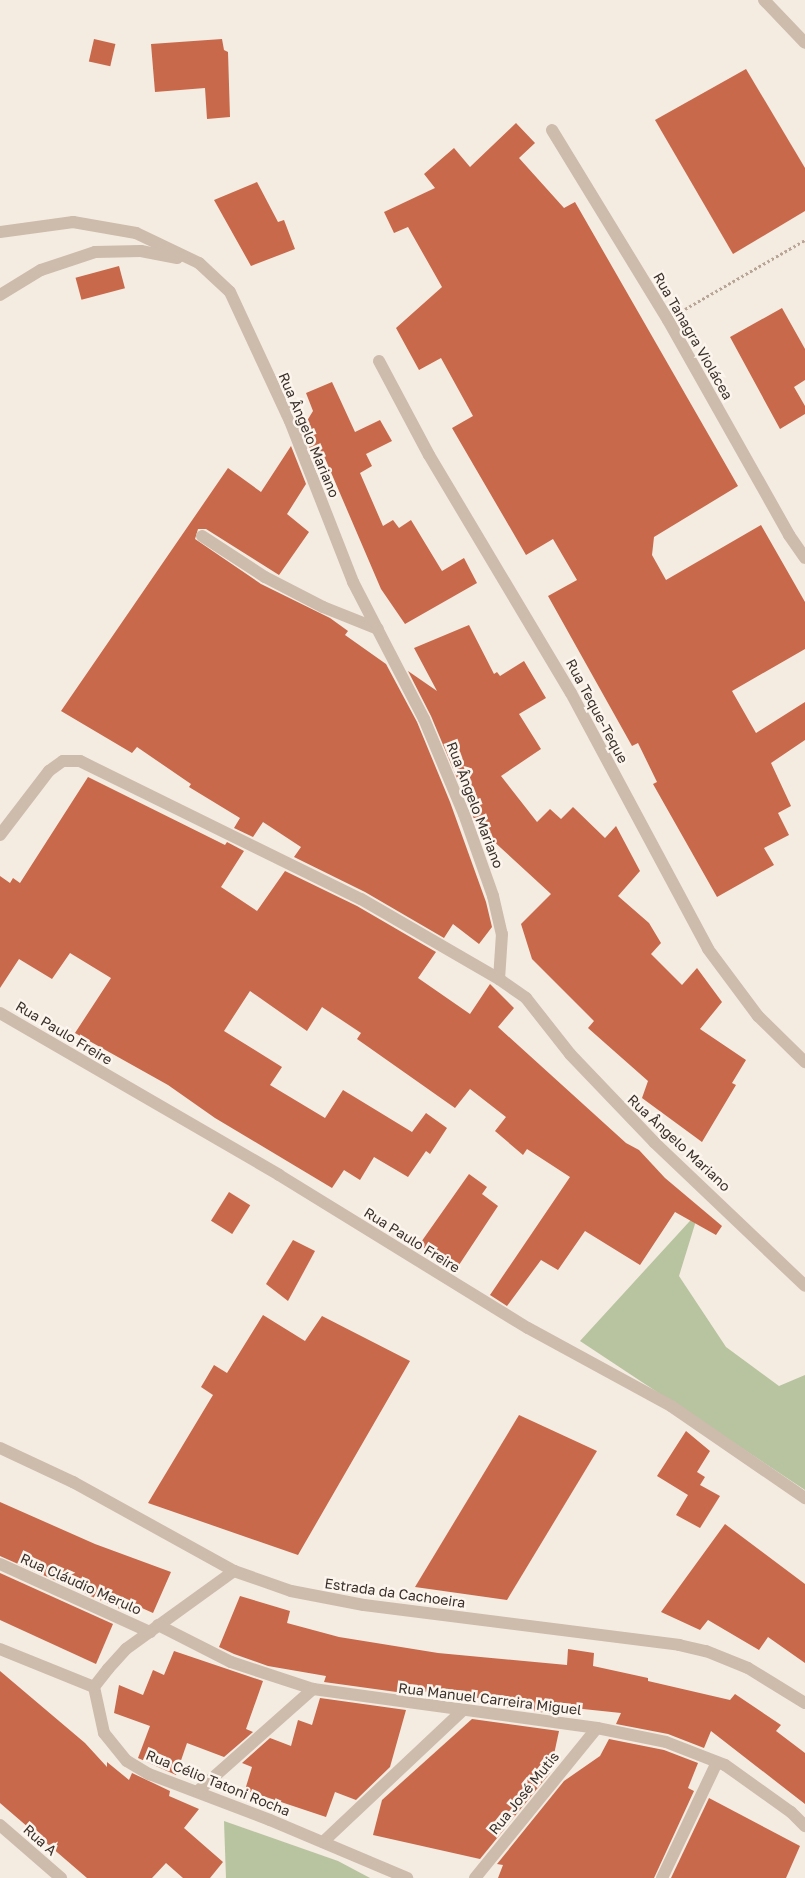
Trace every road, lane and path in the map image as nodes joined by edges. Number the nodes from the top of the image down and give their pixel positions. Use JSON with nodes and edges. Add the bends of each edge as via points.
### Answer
{"nodes":[{"id":1,"x":764,"y":0,"type":"edge"},
{"id":2,"x":805,"y":43,"type":"edge"},
{"id":3,"x":552,"y":130,"type":"dead end"},
{"id":4,"x":0,"y":232,"type":"edge"},
{"id":5,"x":805,"y":240,"type":"edge"},
{"id":6,"x":199,"y":263,"type":"junction"},
{"id":7,"x":0,"y":295,"type":"edge"},
{"id":8,"x":668,"y":320,"type":"junction"},
{"id":9,"x":379,"y":361,"type":"dead end"},
{"id":10,"x":202,"y":536,"type":"dead end"},
{"id":11,"x":805,"y":558,"type":"edge"},
{"id":12,"x":378,"y":629,"type":"junction"},
{"id":13,"x":0,"y":835,"type":"edge"},
{"id":14,"x":499,"y":979,"type":"junction"},
{"id":15,"x":0,"y":1013,"type":"edge"},
{"id":16,"x":805,"y":1062,"type":"edge"},
{"id":17,"x":805,"y":1286,"type":"edge"},
{"id":18,"x":0,"y":1448,"type":"edge"},
{"id":19,"x":805,"y":1498,"type":"edge"},
{"id":20,"x":0,"y":1564,"type":"edge"},
{"id":21,"x":234,"y":1570,"type":"junction"},
{"id":22,"x":154,"y":1628,"type":"junction"},
{"id":23,"x":0,"y":1649,"type":"edge"},
{"id":24,"x":94,"y":1687,"type":"junction"},
{"id":25,"x":313,"y":1689,"type":"junction"},
{"id":26,"x":805,"y":1704,"type":"edge"},
{"id":27,"x":463,"y":1710,"type":"junction"},
{"id":28,"x":597,"y":1728,"type":"junction"},
{"id":29,"x":717,"y":1762,"type":"junction"},
{"id":30,"x":198,"y":1791,"type":"junction"},
{"id":31,"x":0,"y":1825,"type":"edge"},
{"id":32,"x":805,"y":1826,"type":"edge"},
{"id":33,"x":323,"y":1842,"type":"junction"},
{"id":34,"x":61,"y":1878,"type":"edge"},
{"id":35,"x":407,"y":1878,"type":"edge"},
{"id":36,"x":475,"y":1878,"type":"edge"},
{"id":37,"x":662,"y":1878,"type":"edge"}],
"edges":[{"from":1,"to":2,"type":"street"},
{"from":3,"to":8,"type":"street","name":"Rua Tanagra Violácea"},
{"from":4,"to":6,"type":"street","name":"Rua Ângelo Mariano","via":[[72,222],[136,233]]},
{"from":5,"to":8,"type":"path"},
{"from":6,"to":7,"type":"street","via":[[141,251],[95,252],[41,270]]},
{"from":6,"to":12,"type":"street","name":"Rua Ângelo Mariano","via":[[230,292],[256,344],[353,582]]},
{"from":8,"to":11,"type":"street","name":"Rua Tanagra Violácea"},
{"from":9,"to":16,"type":"street","name":"Rua Teque-Teque","via":[[429,455],[492,555],[571,693],[708,949],[758,1016]]},
{"from":10,"to":12,"type":"street","via":[[274,581]]},
{"from":12,"to":14,"type":"street","name":"Rua Ângelo Mariano","via":[[424,719],[494,896],[502,934]]},
{"from":13,"to":14,"type":"street","via":[[48,771],[63,761],[80,761],[361,899]]},
{"from":14,"to":17,"type":"street","name":"Rua Ângelo Mariano","via":[[526,998],[570,1054],[655,1143]]},
{"from":15,"to":19,"type":"street","name":"Rua Paulo Freire","via":[[279,1175],[528,1328],[671,1406]]},
{"from":18,"to":21,"type":"street","name":"Estrada da Cachoeira","via":[[73,1482]]},
{"from":20,"to":22,"type":"street","name":"Rua Cláudio Merulo"},
{"from":21,"to":22,"type":"street"},
{"from":21,"to":26,"type":"street","name":"Estrada da Cachoeira","via":[[291,1591],[322,1598],[688,1647],[748,1668]]},
{"from":22,"to":24,"type":"street","via":[[117,1658]]},
{"from":22,"to":25,"type":"street","name":"Rua Manuel Carreira Miguel","via":[[231,1662]]},
{"from":23,"to":24,"type":"street"},
{"from":24,"to":30,"type":"street","name":"Rua Célio Tatoni Rocha","via":[[104,1732],[127,1761],[149,1774]]},
{"from":25,"to":27,"type":"street","name":"Rua Manuel Carreira Miguel"},
{"from":25,"to":30,"type":"street"},
{"from":27,"to":28,"type":"street","name":"Rua Manuel Carreira Miguel"},
{"from":27,"to":33,"type":"street"},
{"from":28,"to":29,"type":"street","name":"Rua Manuel Carreira Miguel","via":[[666,1742]]},
{"from":28,"to":36,"type":"street","name":"Rua José Mutis"},
{"from":29,"to":32,"type":"street","name":"Rua Manuel Carreira Miguel","via":[[751,1781]]},
{"from":29,"to":37,"type":"street"},
{"from":30,"to":33,"type":"street","name":"Rua Célio Tatoni Rocha"},
{"from":31,"to":34,"type":"street","name":"Rua A"},
{"from":33,"to":35,"type":"street","name":"Rua Célio Tatoni Rocha"}]}
